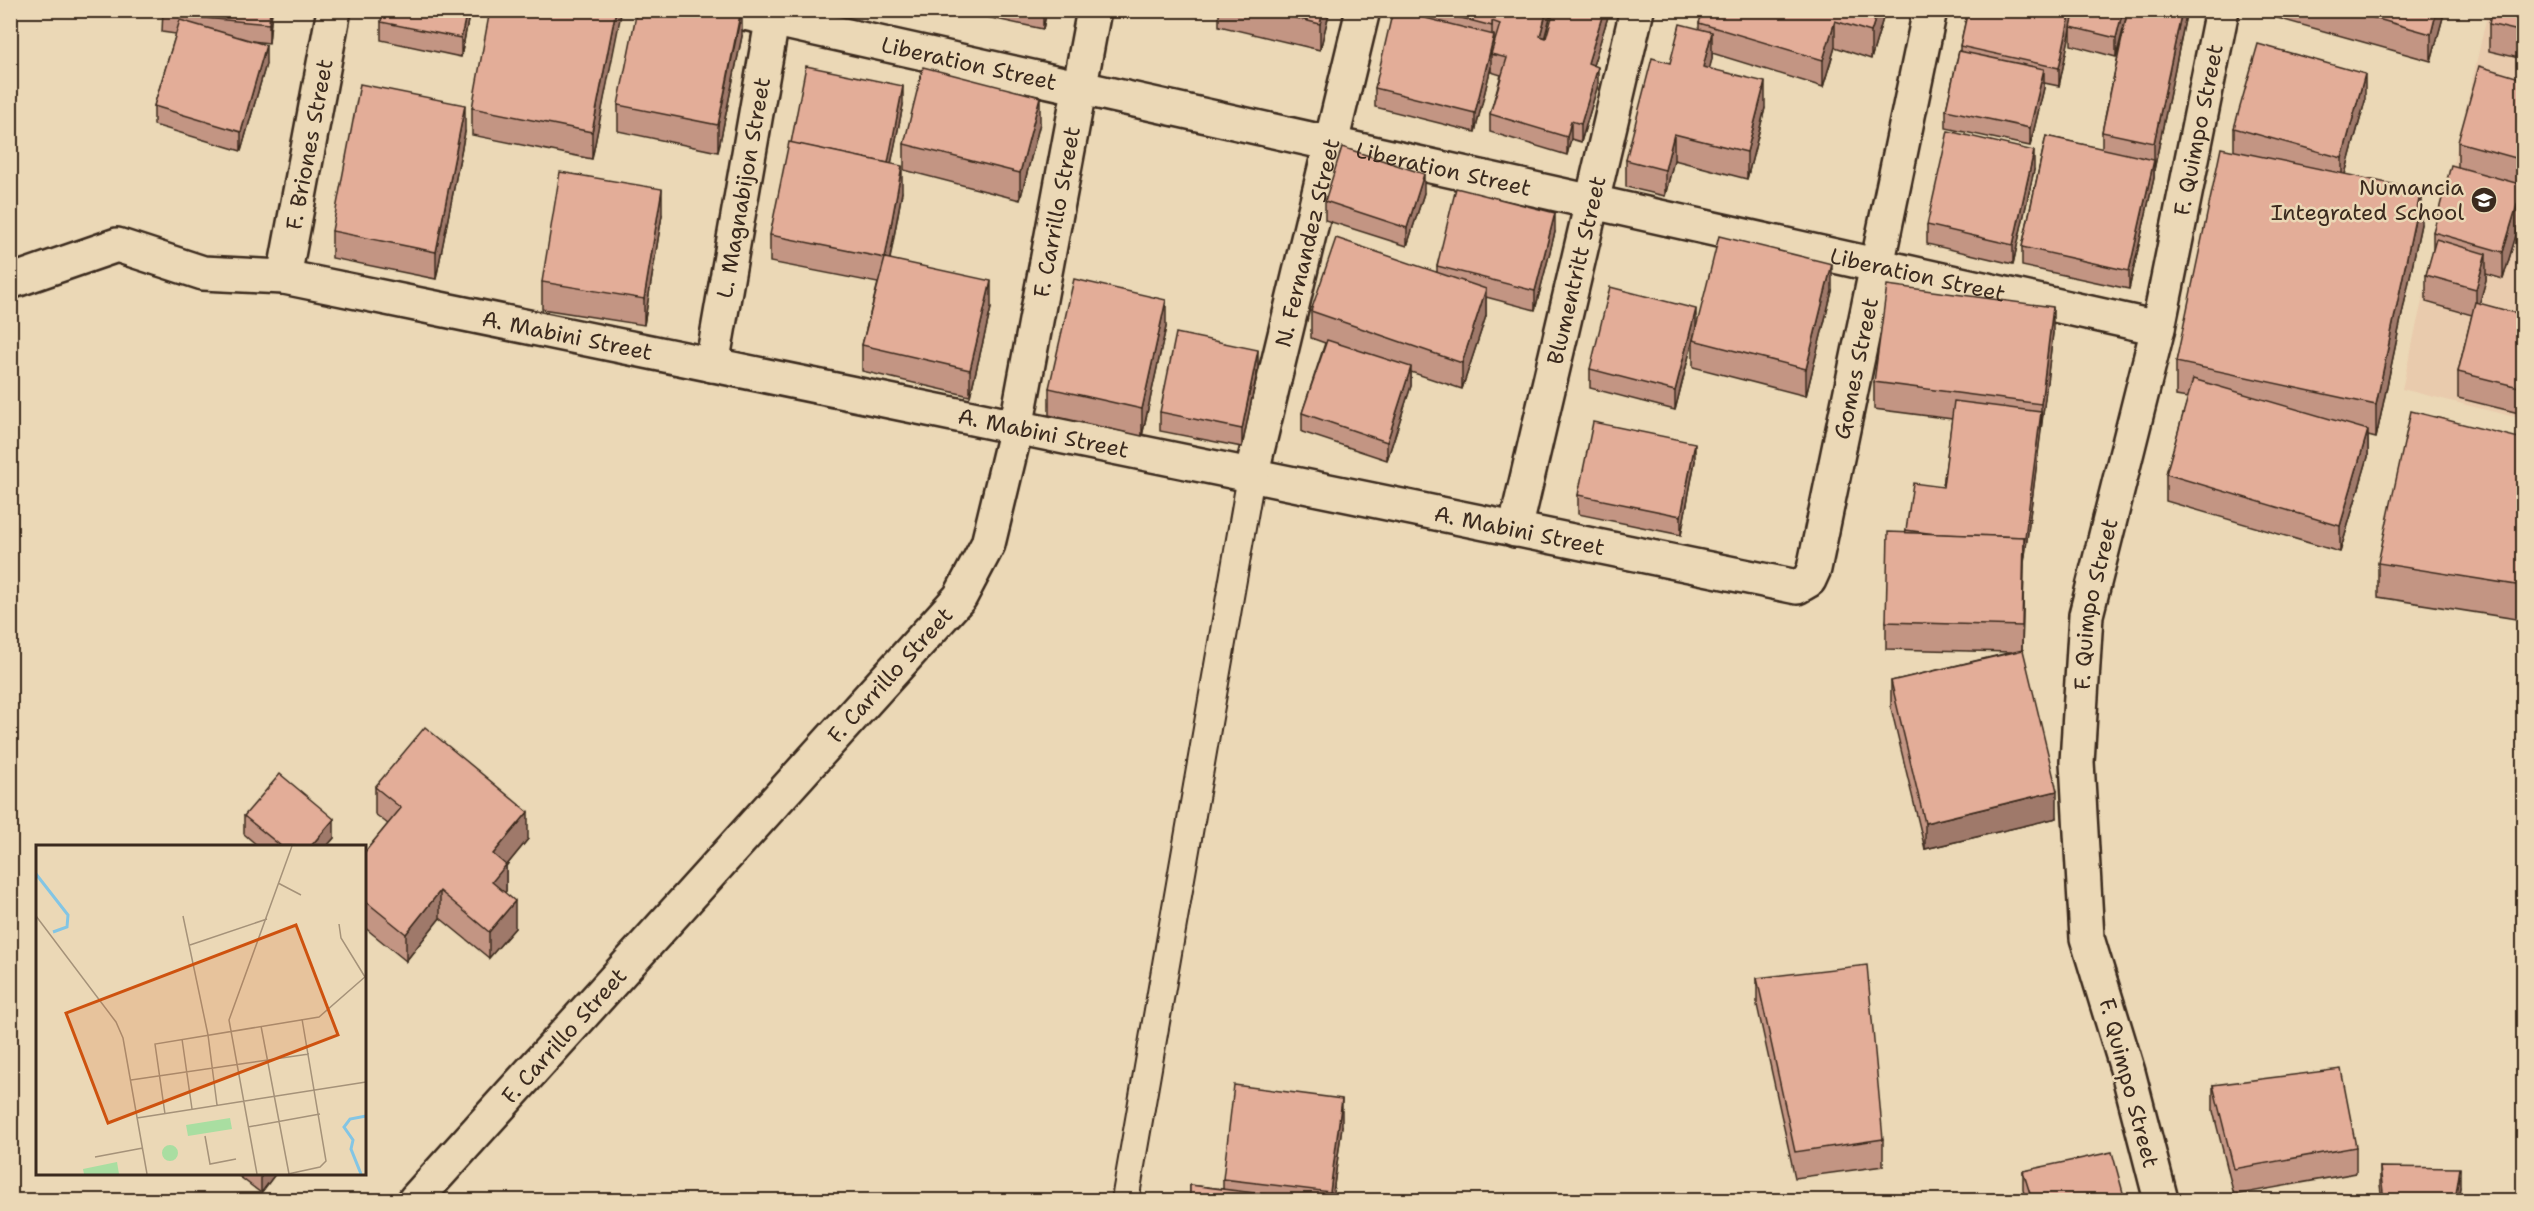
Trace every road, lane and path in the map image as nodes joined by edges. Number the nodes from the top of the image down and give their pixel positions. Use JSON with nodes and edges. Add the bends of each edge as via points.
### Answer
{"nodes":[{"id":1,"x":334,"y":10,"type":"edge"},
{"id":2,"x":730,"y":10,"type":"edge"},
{"id":3,"x":1094,"y":10,"type":"edge"},
{"id":4,"x":1362,"y":10,"type":"edge"},
{"id":5,"x":1637,"y":10,"type":"edge"},
{"id":6,"x":1930,"y":10,"type":"edge"},
{"id":7,"x":2222,"y":10,"type":"edge"},
{"id":8,"x":773,"y":15,"type":"edge"},
{"id":9,"x":1080,"y":88,"type":"junction"},
{"id":10,"x":1331,"y":144,"type":"junction"},
{"id":11,"x":1592,"y":202,"type":"junction"},
{"id":12,"x":1877,"y":266,"type":"junction"},
{"id":13,"x":284,"y":277,"type":"junction"},
{"id":14,"x":10,"y":282,"type":"edge"},
{"id":15,"x":2158,"y":328,"type":"junction"},
{"id":16,"x":712,"y":365,"type":"junction"},
{"id":17,"x":1016,"y":428,"type":"junction"},
{"id":18,"x":1251,"y":476,"type":"junction"},
{"id":19,"x":1515,"y":531,"type":"junction"},
{"id":20,"x":1804,"y":584,"type":"joint"},
{"id":21,"x":415,"y":1200,"type":"edge"},
{"id":22,"x":1125,"y":1200,"type":"edge"},
{"id":23,"x":2161,"y":1200,"type":"edge"}],
"edges":[{"from":1,"to":13,"type":"street","name":"F. Briones Street"},
{"from":2,"to":8,"type":"street","name":"Liberation Street"},
{"from":3,"to":9,"type":"street","name":"F. Carrillo Street"},
{"from":4,"to":10,"type":"street","name":"N. Fernandez Street"},
{"from":5,"to":11,"type":"street","name":"Blumentritt Street"},
{"from":6,"to":12,"type":"street","name":"Gomes Street"},
{"from":7,"to":15,"type":"street","name":"F. Quimpo Street"},
{"from":8,"to":9,"type":"street","name":"Liberation Street"},
{"from":8,"to":16,"type":"street","name":"L. Magnabijon Street"},
{"from":9,"to":10,"type":"street","name":"Liberation Street"},
{"from":9,"to":17,"type":"street","name":"F. Carrillo Street"},
{"from":10,"to":11,"type":"street","name":"Liberation Street"},
{"from":10,"to":18,"type":"street","name":"N. Fernandez Street"},
{"from":11,"to":12,"type":"street","name":"Liberation Street"},
{"from":11,"to":19,"type":"street","name":"Blumentritt Street"},
{"from":12,"to":15,"type":"street","name":"Liberation Street"},
{"from":12,"to":20,"type":"street","name":"Gomes Street","via":[[1814,569]]},
{"from":13,"to":14,"type":"street","name":"A. Mabini Street","via":[[203,273],[117,244]]},
{"from":13,"to":16,"type":"street","name":"A. Mabini Street"},
{"from":15,"to":23,"type":"street","name":"F. Quimpo Street","via":[[2086,615],[2077,762],[2087,938],[2128,1072]]},
{"from":16,"to":17,"type":"street","name":"A. Mabini Street"},
{"from":17,"to":18,"type":"street","name":"A. Mabini Street"},
{"from":17,"to":21,"type":"street","name":"F. Carrillo Street","via":[[988,544],[960,597]]},
{"from":18,"to":19,"type":"street","name":"A. Mabini Street"},
{"from":18,"to":22,"type":"lane"},
{"from":19,"to":20,"type":"street","name":"A. Mabini Street","via":[[1789,587]]}]}
